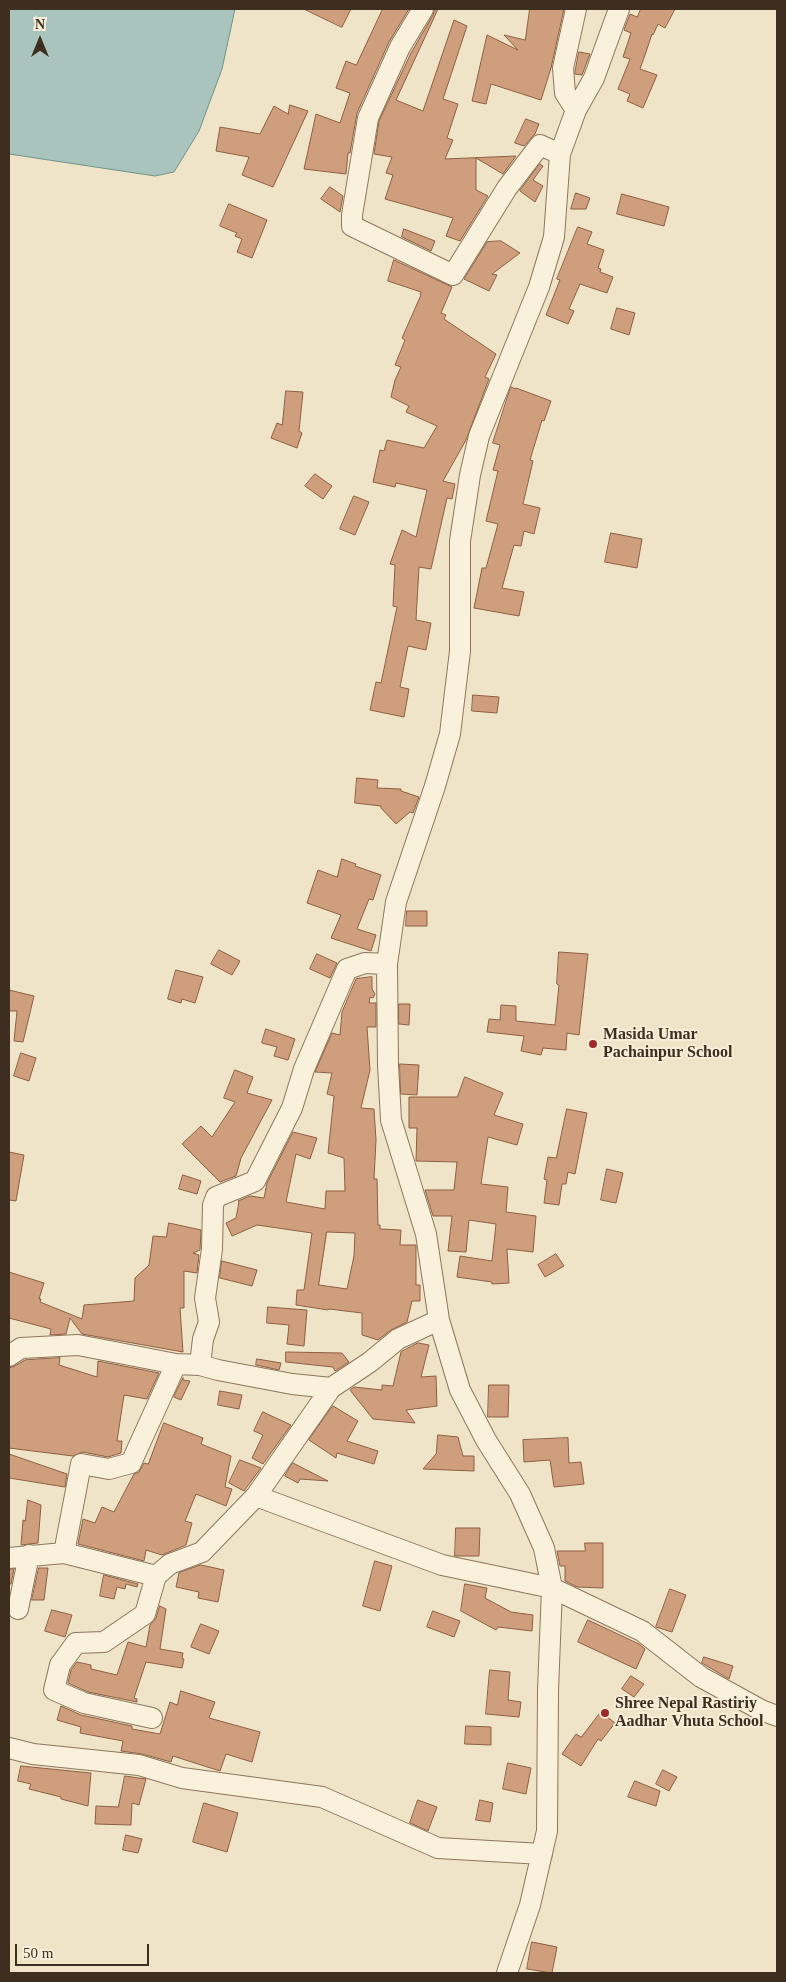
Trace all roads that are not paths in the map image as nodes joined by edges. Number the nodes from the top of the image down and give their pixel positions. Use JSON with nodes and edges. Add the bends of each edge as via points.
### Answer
{"nodes":[{"id":1,"x":422,"y":9,"type":"edge"},
{"id":2,"x":576,"y":9,"type":"edge"},
{"id":3,"x":619,"y":9,"type":"edge"},
{"id":4,"x":576,"y":110,"type":"junction"},
{"id":5,"x":560,"y":154,"type":"junction"},
{"id":6,"x":387,"y":964,"type":"junction"},
{"id":7,"x":439,"y":1320,"type":"junction"},
{"id":8,"x":9,"y":1356,"type":"edge"},
{"id":9,"x":176,"y":1364,"type":"junction"},
{"id":10,"x":200,"y":1365,"type":"junction"},
{"id":11,"x":332,"y":1388,"type":"junction"},
{"id":12,"x":256,"y":1496,"type":"junction"},
{"id":13,"x":64,"y":1553,"type":"junction"},
{"id":14,"x":29,"y":1555,"type":"junction"},
{"id":15,"x":9,"y":1558,"type":"edge"},
{"id":16,"x":156,"y":1576,"type":"junction"},
{"id":17,"x":552,"y":1588,"type":"junction"},
{"id":18,"x":18,"y":1609,"type":"dead end"},
{"id":19,"x":777,"y":1716,"type":"edge"},
{"id":20,"x":152,"y":1718,"type":"dead end"},
{"id":21,"x":9,"y":1748,"type":"edge"},
{"id":22,"x":542,"y":1854,"type":"junction"},
{"id":23,"x":507,"y":1973,"type":"edge"}],
"edges":[{"from":1,"to":5,"type":"street","via":[[400,47],[368,118],[352,226],[453,275],[507,188],[540,145]]},
{"from":2,"to":4,"type":"street","via":[[563,68],[564,93]]},
{"from":3,"to":4,"type":"street","via":[[594,78]]},
{"from":4,"to":5,"type":"street"},
{"from":5,"to":6,"type":"street","via":[[554,237],[539,287],[479,436],[470,475],[460,541],[460,651],[450,734],[396,902]]},
{"from":6,"to":7,"type":"street","via":[[391,1120],[426,1234]]},
{"from":6,"to":10,"type":"street","via":[[365,963],[347,969],[304,1069],[292,1108],[255,1180],[216,1197],[205,1298],[208,1322]]},
{"from":7,"to":11,"type":"street","via":[[398,1339]]},
{"from":7,"to":17,"type":"street","via":[[460,1390],[520,1494],[544,1548]]},
{"from":8,"to":9,"type":"street","via":[[21,1348],[78,1345]]},
{"from":9,"to":10,"type":"street"},
{"from":9,"to":13,"type":"street","via":[[131,1463],[109,1469],[81,1464]]},
{"from":10,"to":11,"type":"street","via":[[292,1384]]},
{"from":11,"to":12,"type":"street"},
{"from":12,"to":16,"type":"street","via":[[202,1552],[170,1564]]},
{"from":12,"to":17,"type":"street","via":[[442,1565]]},
{"from":13,"to":14,"type":"street"},
{"from":13,"to":16,"type":"street"},
{"from":14,"to":15,"type":"street"},
{"from":14,"to":18,"type":"street"},
{"from":16,"to":20,"type":"street","via":[[146,1614],[104,1642],[76,1643],[60,1665],[54,1690],[84,1703]]},
{"from":17,"to":19,"type":"street","via":[[642,1632],[701,1677]]},
{"from":17,"to":22,"type":"street","via":[[547,1831]]},
{"from":21,"to":22,"type":"street","via":[[33,1754],[139,1764],[182,1778],[322,1797],[438,1848]]},
{"from":22,"to":23,"type":"street","via":[[530,1905]]}]}
